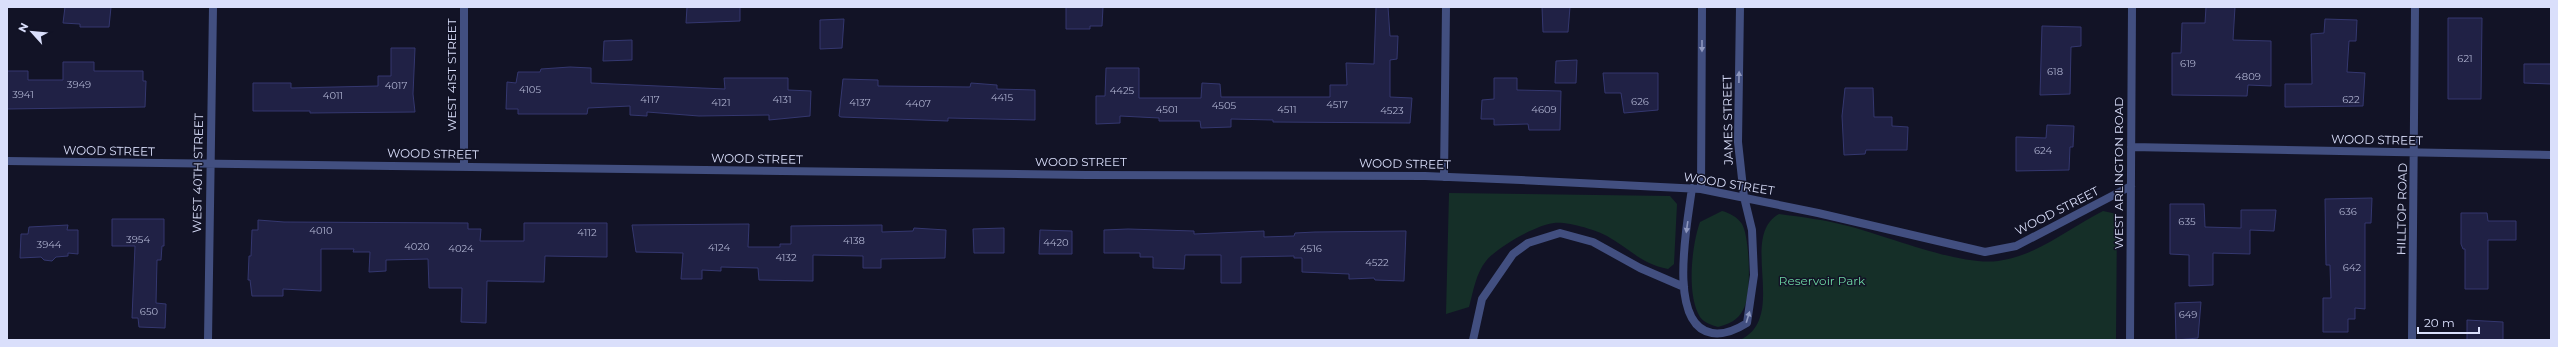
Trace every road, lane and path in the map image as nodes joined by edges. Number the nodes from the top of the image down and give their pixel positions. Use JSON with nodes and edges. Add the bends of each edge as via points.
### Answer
{"nodes":[{"id":1,"x":213,"y":7,"type":"edge"},
{"id":2,"x":464,"y":7,"type":"edge"},
{"id":3,"x":1446,"y":7,"type":"edge"},
{"id":4,"x":1702,"y":7,"type":"edge"},
{"id":5,"x":1740,"y":7,"type":"edge"},
{"id":6,"x":2132,"y":7,"type":"edge"},
{"id":7,"x":2415,"y":7,"type":"edge"},
{"id":8,"x":2131,"y":147,"type":"junction"},
{"id":9,"x":2414,"y":152,"type":"junction"},
{"id":10,"x":2551,"y":155,"type":"edge"},
{"id":11,"x":7,"y":161,"type":"edge"},
{"id":12,"x":210,"y":164,"type":"junction"},
{"id":13,"x":464,"y":166,"type":"junction"},
{"id":14,"x":1444,"y":177,"type":"junction"},
{"id":15,"x":2131,"y":186,"type":"junction"},
{"id":16,"x":1692,"y":188,"type":"junction"},
{"id":17,"x":1701,"y":189,"type":"junction"},
{"id":18,"x":1744,"y":197,"type":"junction"},
{"id":19,"x":1684,"y":287,"type":"junction"},
{"id":20,"x":208,"y":340,"type":"edge"},
{"id":21,"x":1473,"y":340,"type":"edge"},
{"id":22,"x":2130,"y":340,"type":"edge"},
{"id":23,"x":2412,"y":340,"type":"edge"}],
"edges":[{"from":1,"to":12,"type":"street","name":"WEST 40TH STREET"},
{"from":2,"to":13,"type":"street","name":"WEST 41ST STREET"},
{"from":3,"to":14,"type":"street"},
{"from":4,"to":17,"type":"street","name":"JAMES STREET","one_way":true},
{"from":18,"to":5,"type":"street","name":"JAMES STREET","one_way":true,"via":[[1738,142]]},
{"from":6,"to":8,"type":"street","name":"WEST ARLINGTON ROAD"},
{"from":7,"to":9,"type":"street","name":"HILLTOP ROAD"},
{"from":8,"to":9,"type":"street","name":"WOOD STREET"},
{"from":8,"to":15,"type":"street","name":"WEST ARLINGTON ROAD"},
{"from":9,"to":10,"type":"street","name":"WOOD STREET"},
{"from":9,"to":23,"type":"street","name":"HILLTOP ROAD"},
{"from":11,"to":12,"type":"street","name":"WOOD STREET"},
{"from":12,"to":13,"type":"street","name":"WOOD STREET"},
{"from":12,"to":20,"type":"street","name":"WEST 40TH STREET"},
{"from":13,"to":14,"type":"street","name":"WOOD STREET"},
{"from":14,"to":16,"type":"street","name":"WOOD STREET"},
{"from":15,"to":18,"type":"street","name":"WOOD STREET","via":[[2016,246],[1985,252]]},
{"from":15,"to":22,"type":"street","name":"WEST ARLINGTON ROAD"},
{"from":16,"to":17,"type":"street","name":"WOOD STREET"},
{"from":16,"to":19,"type":"street","name":"JAMES STREET","one_way":true,"via":[[1685,242]]},
{"from":17,"to":18,"type":"street","name":"WOOD STREET"},
{"from":19,"to":18,"type":"street","name":"JAMES STREET","one_way":true,"via":[[1692,319],[1706,332],[1716,334],[1735,331],[1747,323],[1754,275],[1752,230]]},
{"from":19,"to":21,"type":"street","via":[[1640,268],[1593,242],[1560,233],[1528,242],[1513,254],[1482,299]]}]}
